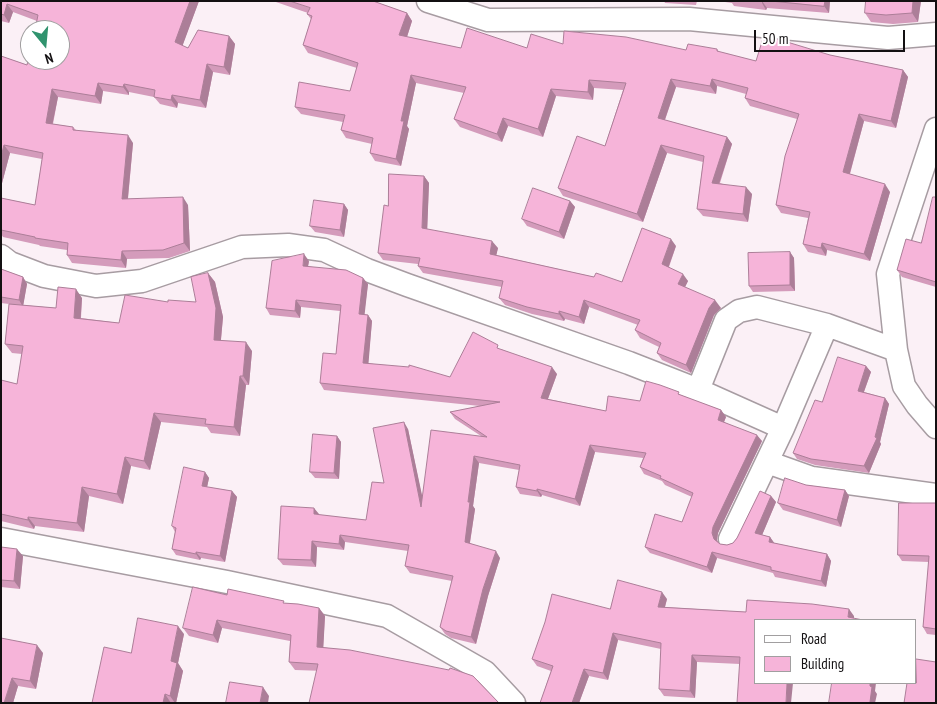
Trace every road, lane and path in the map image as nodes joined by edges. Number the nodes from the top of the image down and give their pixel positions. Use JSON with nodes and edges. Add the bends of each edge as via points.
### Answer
{"nodes":[{"id":1,"x":428,"y":1,"type":"edge"},
{"id":2,"x":936,"y":34,"type":"edge"},
{"id":3,"x":936,"y":129,"type":"edge"},
{"id":4,"x":1,"y":256,"type":"edge"},
{"id":5,"x":827,"y":325,"type":"junction"},
{"id":6,"x":896,"y":350,"type":"junction"},
{"id":7,"x":698,"y":390,"type":"junction"},
{"id":8,"x":936,"y":427,"type":"edge"},
{"id":9,"x":783,"y":428,"type":"junction"},
{"id":10,"x":767,"y":462,"type":"junction"},
{"id":11,"x":936,"y":495,"type":"edge"},
{"id":12,"x":1,"y":539,"type":"edge"},
{"id":13,"x":730,"y":539,"type":"dead end"},
{"id":14,"x":514,"y":703,"type":"edge"}],
"edges":[{"from":1,"to":2,"type":"street","via":[[488,20],[689,19],[888,38]]},
{"from":3,"to":6,"type":"street","via":[[888,274]]},
{"from":4,"to":7,"type":"street","via":[[10,263],[44,276],[96,286],[142,281],[242,247],[288,245],[324,250],[407,285]]},
{"from":5,"to":6,"type":"street"},
{"from":5,"to":7,"type":"street","via":[[757,307],[739,312],[726,320]]},
{"from":5,"to":9,"type":"street"},
{"from":6,"to":8,"type":"street","via":[[904,386]]},
{"from":7,"to":9,"type":"street"},
{"from":9,"to":10,"type":"street"},
{"from":10,"to":11,"type":"street","via":[[812,478]]},
{"from":10,"to":13,"type":"street"},
{"from":12,"to":14,"type":"street","via":[[387,616],[485,672]]}]}
